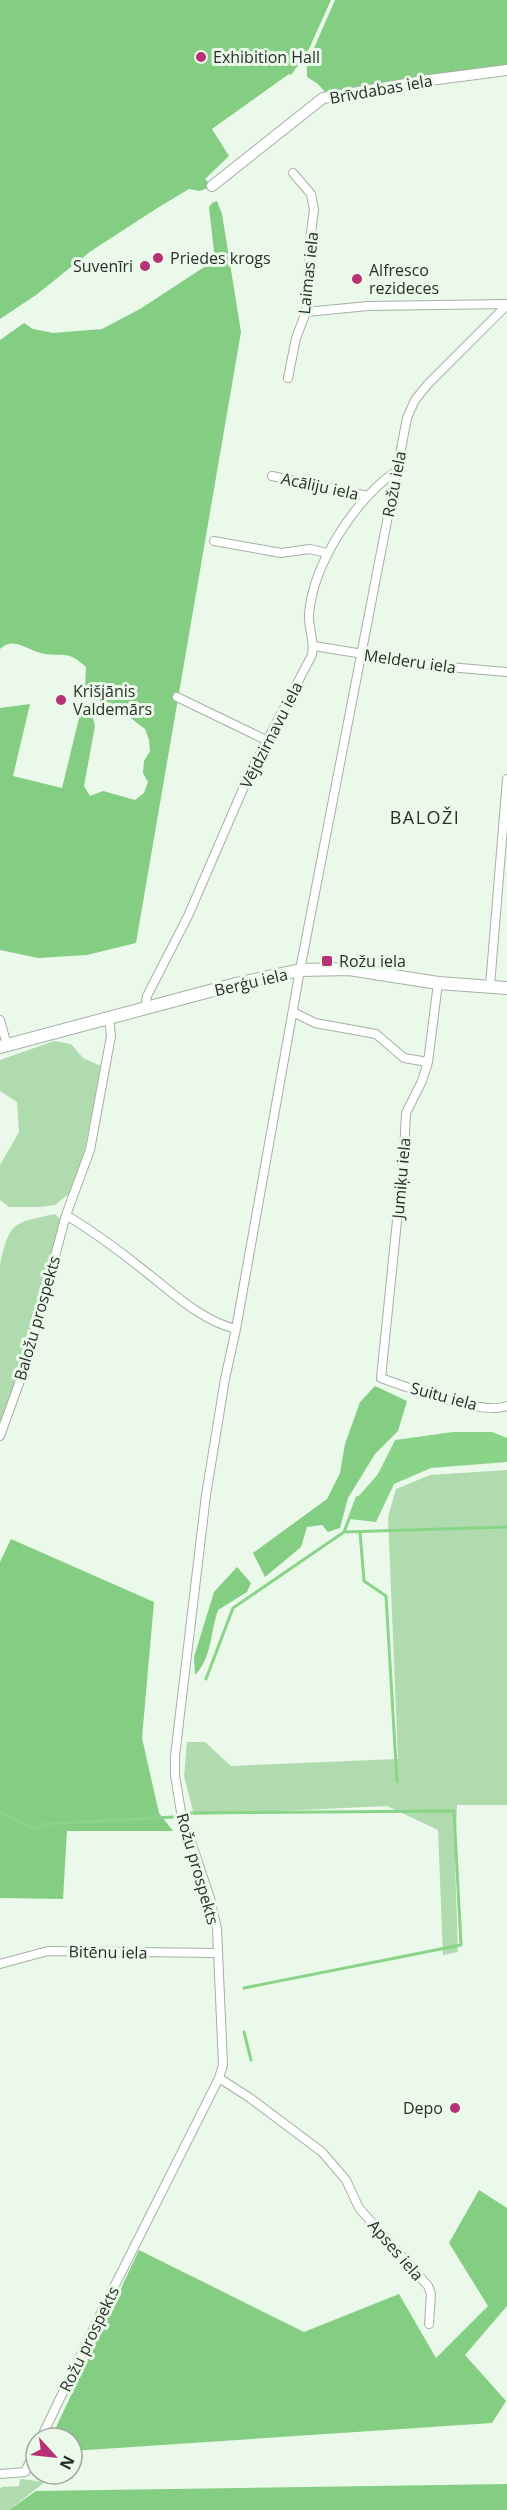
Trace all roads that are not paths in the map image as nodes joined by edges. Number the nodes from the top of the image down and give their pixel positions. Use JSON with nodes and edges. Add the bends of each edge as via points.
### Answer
{"nodes":[{"id":1,"x":507,"y":70,"type":"edge"},
{"id":2,"x":293,"y":173,"type":"dead end"},
{"id":3,"x":212,"y":186,"type":"dead end"},
{"id":4,"x":507,"y":304,"type":"edge"},
{"id":5,"x":306,"y":312,"type":"junction"},
{"id":6,"x":288,"y":378,"type":"dead end"},
{"id":7,"x":396,"y":471,"type":"junction"},
{"id":8,"x":272,"y":476,"type":"dead end"},
{"id":9,"x":368,"y":496,"type":"junction"},
{"id":10,"x":214,"y":541,"type":"dead end"},
{"id":11,"x":327,"y":553,"type":"junction"},
{"id":12,"x":314,"y":646,"type":"junction"},
{"id":13,"x":363,"y":654,"type":"junction"},
{"id":14,"x":507,"y":672,"type":"edge"},
{"id":15,"x":177,"y":698,"type":"dead end"},
{"id":16,"x":266,"y":740,"type":"junction"},
{"id":17,"x":507,"y":779,"type":"edge"},
{"id":18,"x":506,"y":800,"type":"edge"},
{"id":19,"x":300,"y":970,"type":"junction"},
{"id":20,"x":438,"y":983,"type":"junction"},
{"id":21,"x":490,"y":986,"type":"junction"},
{"id":22,"x":507,"y":988,"type":"edge"},
{"id":23,"x":145,"y":1009,"type":"junction"},
{"id":24,"x":293,"y":1012,"type":"junction"},
{"id":25,"x":109,"y":1018,"type":"junction"},
{"id":26,"x":0,"y":1020,"type":"edge"},
{"id":27,"x":4,"y":1046,"type":"edge"},
{"id":28,"x":428,"y":1062,"type":"junction"},
{"id":29,"x":66,"y":1215,"type":"junction"},
{"id":30,"x":236,"y":1332,"type":"junction"},
{"id":31,"x":381,"y":1378,"type":"joint"},
{"id":32,"x":507,"y":1406,"type":"edge"},
{"id":33,"x":0,"y":1436,"type":"edge"},
{"id":34,"x":218,"y":1953,"type":"junction"},
{"id":35,"x":0,"y":1964,"type":"edge"},
{"id":36,"x":219,"y":2078,"type":"junction"},
{"id":37,"x":429,"y":2324,"type":"dead end"},
{"id":38,"x":47,"y":2426,"type":"edge"},
{"id":39,"x":24,"y":2472,"type":"edge"},
{"id":40,"x":0,"y":2474,"type":"edge"}],
"edges":[{"from":1,"to":3,"type":"street","name":"Brīvdabas iela","via":[[323,98]]},
{"from":2,"to":5,"type":"street","name":"Laimas iela","via":[[311,194],[314,210]]},
{"from":4,"to":5,"type":"street","via":[[368,306]]},
{"from":4,"to":7,"type":"street","name":"Rožu iela","via":[[415,400],[407,418]]},
{"from":5,"to":6,"type":"street","name":"Laimas iela"},
{"from":7,"to":9,"type":"street"},
{"from":7,"to":13,"type":"street","name":"Rožu iela"},
{"from":8,"to":9,"type":"street","name":"Acāliju iela"},
{"from":9,"to":11,"type":"street"},
{"from":10,"to":11,"type":"street","via":[[281,553],[310,549]]},
{"from":11,"to":12,"type":"street","via":[[313,589],[309,616]]},
{"from":12,"to":13,"type":"street","name":"Melderu iela"},
{"from":12,"to":16,"type":"street","name":"Vējdzirnavu iela"},
{"from":13,"to":14,"type":"street","name":"Melderu iela"},
{"from":13,"to":19,"type":"street","name":"Rožu iela"},
{"from":15,"to":16,"type":"street"},
{"from":16,"to":23,"type":"street","name":"Vējdzirnavu iela","via":[[162,972],[147,996]]},
{"from":17,"to":18,"type":"street"},
{"from":18,"to":21,"type":"street"},
{"from":19,"to":20,"type":"main road","name":"Berģu iela","via":[[349,969]]},
{"from":19,"to":23,"type":"main road","name":"Berģu iela"},
{"from":19,"to":24,"type":"street","name":"Rožu iela"},
{"from":20,"to":21,"type":"main road","name":"Berģu iela"},
{"from":20,"to":28,"type":"street","name":"Jumiķu iela"},
{"from":21,"to":22,"type":"main road","name":"Berģu iela"},
{"from":23,"to":25,"type":"main road","name":"Berģu iela"},
{"from":24,"to":28,"type":"street","via":[[315,1023],[376,1034],[404,1058]]},
{"from":24,"to":30,"type":"street","name":"Rožu iela"},
{"from":25,"to":27,"type":"main road","name":"Berģu iela"},
{"from":25,"to":29,"type":"street","via":[[111,1036],[90,1150]]},
{"from":26,"to":27,"type":"street"},
{"from":28,"to":31,"type":"street","name":"Jumiķu iela","via":[[405,1113]]},
{"from":29,"to":30,"type":"street","via":[[98,1234],[186,1302]]},
{"from":29,"to":33,"type":"street","name":"Baložu prospekts","via":[[26,1364]]},
{"from":30,"to":34,"type":"street","name":"Rožu prospekts","via":[[206,1495],[175,1756],[181,1812],[210,1898]]},
{"from":31,"to":32,"type":"street","name":"Suitu iela","via":[[492,1409]]},
{"from":34,"to":35,"type":"street","name":"Bitēnu iela","via":[[48,1951]]},
{"from":34,"to":36,"type":"street","name":"Rožu prospekts","via":[[223,2065]]},
{"from":36,"to":37,"type":"street","name":"Apses iela","via":[[322,2152],[346,2180],[359,2208],[428,2286]]},
{"from":36,"to":38,"type":"street","name":"Rožu prospekts"},
{"from":39,"to":40,"type":"street"}]}
